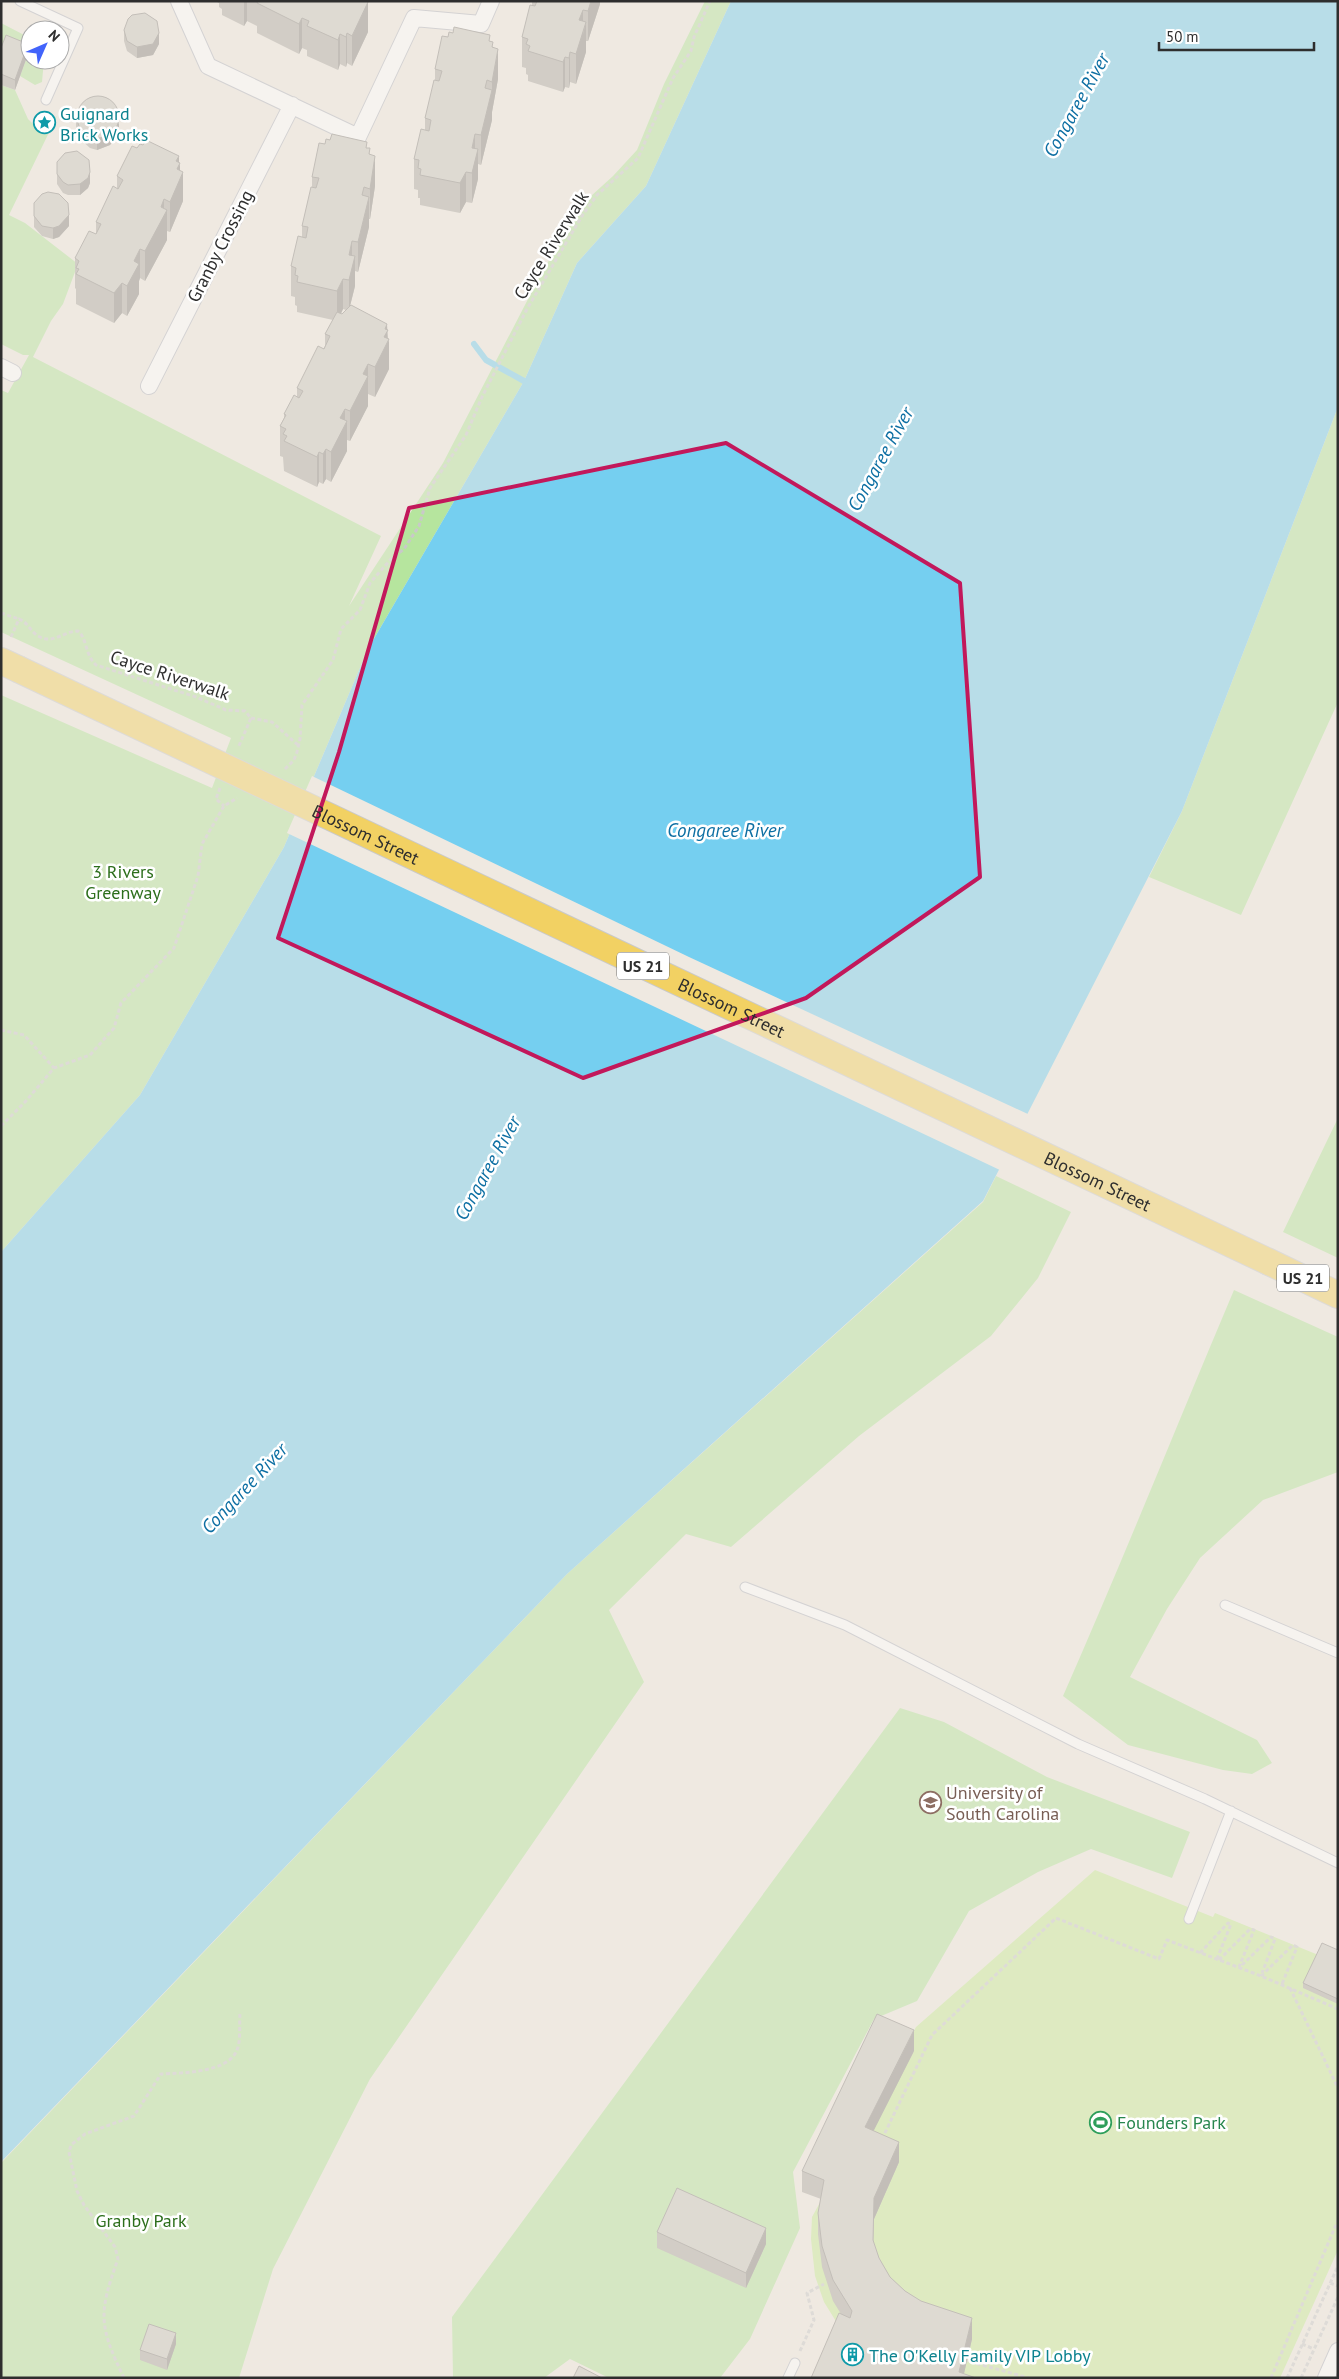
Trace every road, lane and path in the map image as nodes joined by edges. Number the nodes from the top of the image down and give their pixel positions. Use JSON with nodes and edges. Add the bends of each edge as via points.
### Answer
{"nodes":[{"id":1,"x":20,"y":1,"type":"edge"},
{"id":2,"x":179,"y":1,"type":"edge"},
{"id":3,"x":491,"y":1,"type":"edge"},
{"id":4,"x":710,"y":1,"type":"edge"},
{"id":5,"x":46,"y":100,"type":"dead end"},
{"id":6,"x":292,"y":105,"type":"junction"},
{"id":7,"x":492,"y":377,"type":"dead end"},
{"id":8,"x":149,"y":386,"type":"dead end"},
{"id":9,"x":1,"y":613,"type":"edge"},
{"id":10,"x":20,"y":619,"type":"junction"},
{"id":11,"x":11,"y":637,"type":"dead end"},
{"id":12,"x":10,"y":665,"type":"edge"},
{"id":13,"x":250,"y":718,"type":"junction"},
{"id":14,"x":299,"y":746,"type":"dead end"},
{"id":15,"x":235,"y":754,"type":"dead end"},
{"id":16,"x":224,"y":781,"type":"dead end"},
{"id":17,"x":224,"y":806,"type":"dead end"},
{"id":18,"x":1,"y":1030,"type":"edge"},
{"id":19,"x":54,"y":1068,"type":"dead end"},
{"id":20,"x":1338,"y":1295,"type":"edge"},
{"id":21,"x":745,"y":1587,"type":"dead end"},
{"id":22,"x":1224,"y":1604,"type":"dead end"},
{"id":23,"x":1338,"y":1653,"type":"edge"},
{"id":24,"x":1230,"y":1811,"type":"junction"},
{"id":25,"x":1338,"y":1863,"type":"edge"},
{"id":26,"x":1190,"y":1919,"type":"dead end"},
{"id":27,"x":1200,"y":1952,"type":"junction"},
{"id":28,"x":1218,"y":1959,"type":"junction"},
{"id":29,"x":1239,"y":1967,"type":"junction"},
{"id":30,"x":1261,"y":1976,"type":"junction"},
{"id":31,"x":1282,"y":1984,"type":"junction"},
{"id":32,"x":1290,"y":1988,"type":"junction"},
{"id":33,"x":1338,"y":2009,"type":"edge"},
{"id":34,"x":240,"y":2014,"type":"dead end"},
{"id":35,"x":1338,"y":2088,"type":"edge"},
{"id":36,"x":881,"y":2142,"type":"edge"},
{"id":37,"x":1338,"y":2220,"type":"edge"},
{"id":38,"x":1338,"y":2266,"type":"edge"},
{"id":39,"x":1330,"y":2283,"type":"junction"},
{"id":40,"x":824,"y":2284,"type":"dead end"},
{"id":41,"x":1338,"y":2286,"type":"edge"},
{"id":42,"x":1338,"y":2297,"type":"edge"},
{"id":43,"x":1302,"y":2344,"type":"junction"},
{"id":44,"x":1314,"y":2350,"type":"junction"},
{"id":45,"x":1338,"y":2351,"type":"edge"},
{"id":46,"x":958,"y":2358,"type":"edge"},
{"id":47,"x":795,"y":2363,"type":"joint"},
{"id":48,"x":124,"y":2378,"type":"edge"},
{"id":49,"x":788,"y":2378,"type":"edge"},
{"id":50,"x":1028,"y":2378,"type":"edge"},
{"id":51,"x":1271,"y":2378,"type":"edge"},
{"id":52,"x":1287,"y":2378,"type":"edge"},
{"id":53,"x":1301,"y":2378,"type":"edge"},
{"id":54,"x":1326,"y":2378,"type":"edge"}],
"edges":[{"from":1,"to":5,"type":"lane","via":[[78,28]]},
{"from":2,"to":6,"type":"street","via":[[208,66]]},
{"from":3,"to":6,"type":"street","via":[[481,24],[414,18],[358,137]]},
{"from":4,"to":7,"type":"path","name":"Cayce Riverwalk","via":[[691,51],[669,86],[638,158],[596,195],[527,309]]},
{"from":6,"to":8,"type":"street","name":"Granby Crossing"},
{"from":9,"to":10,"type":"path","name":"Cayce Riverwalk"},
{"from":10,"to":11,"type":"path"},
{"from":10,"to":13,"type":"path","name":"Cayce Riverwalk","via":[[44,638],[54,639],[78,631],[82,634],[88,656],[96,665],[226,710],[245,711]]},
{"from":12,"to":20,"type":"main road","name":"Blossom Street","number":"US 21","bridge":true},
{"from":13,"to":14,"type":"path","name":"Cayce Riverwalk","via":[[272,722]]},
{"from":13,"to":15,"type":"path"},
{"from":16,"to":17,"type":"path","via":[[216,798]]},
{"from":18,"to":19,"type":"path","via":[[24,1035]]},
{"from":21,"to":24,"type":"lane","via":[[845,1625],[1078,1744]]},
{"from":22,"to":23,"type":"lane"},
{"from":24,"to":25,"type":"lane"},
{"from":24,"to":26,"type":"lane"},
{"from":27,"to":28,"type":"path"},
{"from":27,"to":28,"type":"path","via":[[1228,1923],[1232,1924]]},
{"from":27,"to":36,"type":"path","via":[[1167,1940],[1159,1959],[1056,1918],[932,2035]]},
{"from":28,"to":29,"type":"path"},
{"from":28,"to":29,"type":"path","via":[[1250,1929],[1254,1930]]},
{"from":29,"to":30,"type":"path"},
{"from":29,"to":30,"type":"path","via":[[1271,1937],[1275,1939]]},
{"from":30,"to":31,"type":"path"},
{"from":30,"to":31,"type":"path","via":[[1293,1945],[1296,1947]]},
{"from":31,"to":32,"type":"path"},
{"from":32,"to":33,"type":"path"},
{"from":32,"to":35,"type":"path"},
{"from":34,"to":48,"type":"path","via":[[237,2051],[232,2057],[201,2072],[161,2074],[134,2116],[84,2134],[69,2152],[77,2191],[118,2253],[103,2322]]},
{"from":37,"to":51,"type":"path"},
{"from":38,"to":39,"type":"path"},
{"from":39,"to":41,"type":"path"},
{"from":39,"to":43,"type":"path"},
{"from":40,"to":47,"type":"path","via":[[807,2293],[814,2320]]},
{"from":42,"to":44,"type":"path"},
{"from":43,"to":44,"type":"path"},
{"from":43,"to":52,"type":"path"},
{"from":44,"to":53,"type":"path"},
{"from":45,"to":54,"type":"street"},
{"from":46,"to":50,"type":"path"},
{"from":47,"to":49,"type":"lane"}]}
